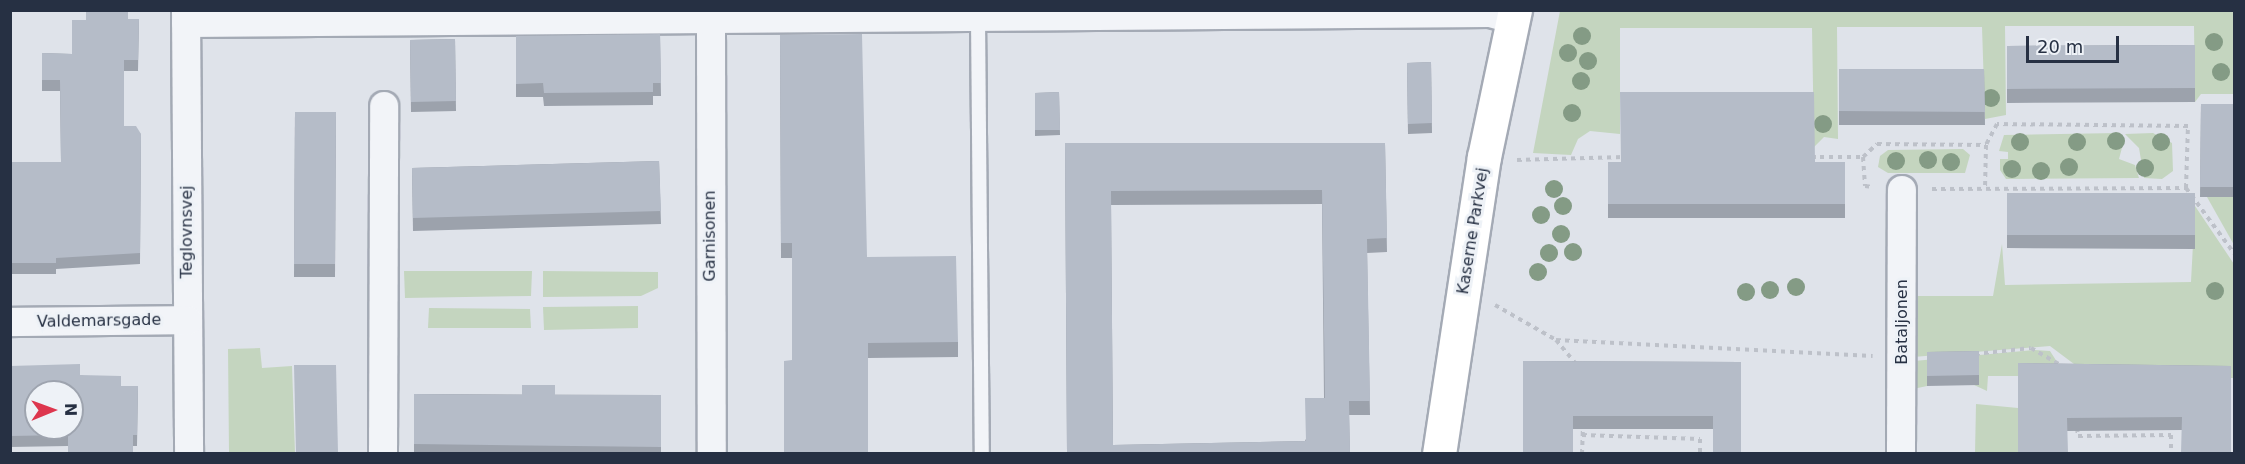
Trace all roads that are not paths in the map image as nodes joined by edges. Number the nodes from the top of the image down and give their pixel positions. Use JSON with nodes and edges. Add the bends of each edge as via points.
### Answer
{"nodes":[{"id":1,"x":1514,"y":15,"type":"edge"},
{"id":2,"x":978,"y":16,"type":"junction"},
{"id":3,"x":186,"y":17,"type":"edge"},
{"id":4,"x":711,"y":19,"type":"junction"},
{"id":5,"x":384,"y":106,"type":"dead end"},
{"id":6,"x":1902,"y":190,"type":"road end"},
{"id":7,"x":188,"y":320,"type":"junction"},
{"id":8,"x":10,"y":322,"type":"edge"},
{"id":9,"x":189,"y":453,"type":"edge"},
{"id":10,"x":383,"y":453,"type":"edge"},
{"id":11,"x":712,"y":453,"type":"edge"},
{"id":12,"x":982,"y":453,"type":"edge"},
{"id":13,"x":1439,"y":453,"type":"edge"},
{"id":14,"x":1901,"y":453,"type":"edge"}],
"edges":[{"from":1,"to":2,"type":"street"},
{"from":1,"to":13,"type":"street","name":"Kaserne Parkvej","via":[[1484,157]]},
{"from":2,"to":4,"type":"street"},
{"from":2,"to":12,"type":"lane"},
{"from":3,"to":4,"type":"street"},
{"from":3,"to":7,"type":"street","name":"Teglovnsvej"},
{"from":4,"to":11,"type":"street","name":"Garnisonen"},
{"from":5,"to":10,"type":"street"},
{"from":6,"to":14,"type":"street","name":"Bataljonen"},
{"from":7,"to":8,"type":"street","name":"Valdemarsgade"},
{"from":7,"to":9,"type":"street","name":"Teglovnsvej"}]}
